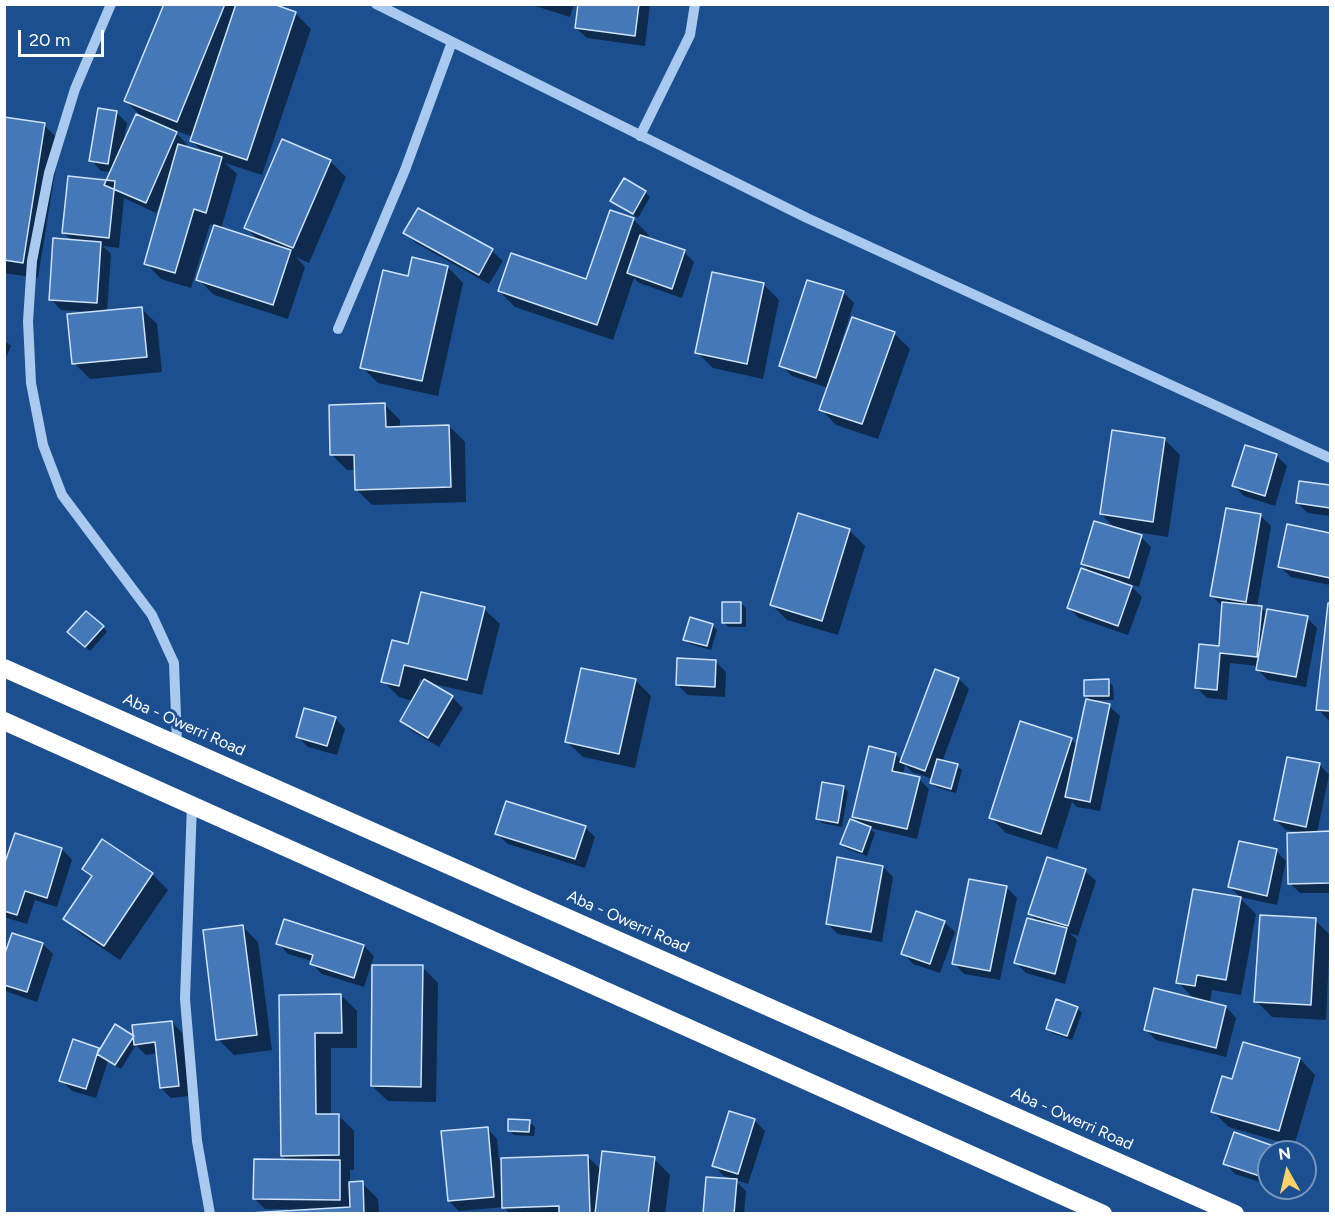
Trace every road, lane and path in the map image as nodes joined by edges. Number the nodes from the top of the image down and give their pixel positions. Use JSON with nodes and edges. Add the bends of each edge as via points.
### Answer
{"nodes":[{"id":1,"x":111,"y":4,"type":"edge"},
{"id":2,"x":376,"y":4,"type":"edge"},
{"id":3,"x":696,"y":4,"type":"edge"},
{"id":4,"x":452,"y":42,"type":"junction"},
{"id":5,"x":640,"y":136,"type":"junction"},
{"id":6,"x":338,"y":328,"type":"dead end"},
{"id":7,"x":1330,"y":458,"type":"edge"},
{"id":8,"x":4,"y":668,"type":"edge"},
{"id":9,"x":4,"y":721,"type":"edge"},
{"id":10,"x":177,"y":743,"type":"junction"},
{"id":11,"x":192,"y":804,"type":"junction"},
{"id":12,"x":210,"y":1214,"type":"edge"},
{"id":13,"x":1103,"y":1214,"type":"edge"},
{"id":14,"x":1235,"y":1214,"type":"edge"}],
"edges":[{"from":1,"to":10,"type":"street","via":[[75,89],[49,173],[32,261],[28,321],[31,383],[43,445],[62,495],[152,615],[174,663]]},
{"from":2,"to":4,"type":"street"},
{"from":3,"to":5,"type":"street","via":[[690,34]]},
{"from":4,"to":5,"type":"street"},
{"from":4,"to":6,"type":"street","via":[[405,170]]},
{"from":5,"to":7,"type":"street","via":[[807,218]]},
{"from":8,"to":10,"type":"highway","name":"Aba - Owerri Road"},
{"from":9,"to":11,"type":"highway"},
{"from":10,"to":14,"type":"highway","name":"Aba - Owerri Road"},
{"from":11,"to":12,"type":"street","via":[[185,999],[197,1141]]},
{"from":11,"to":13,"type":"highway"}]}
